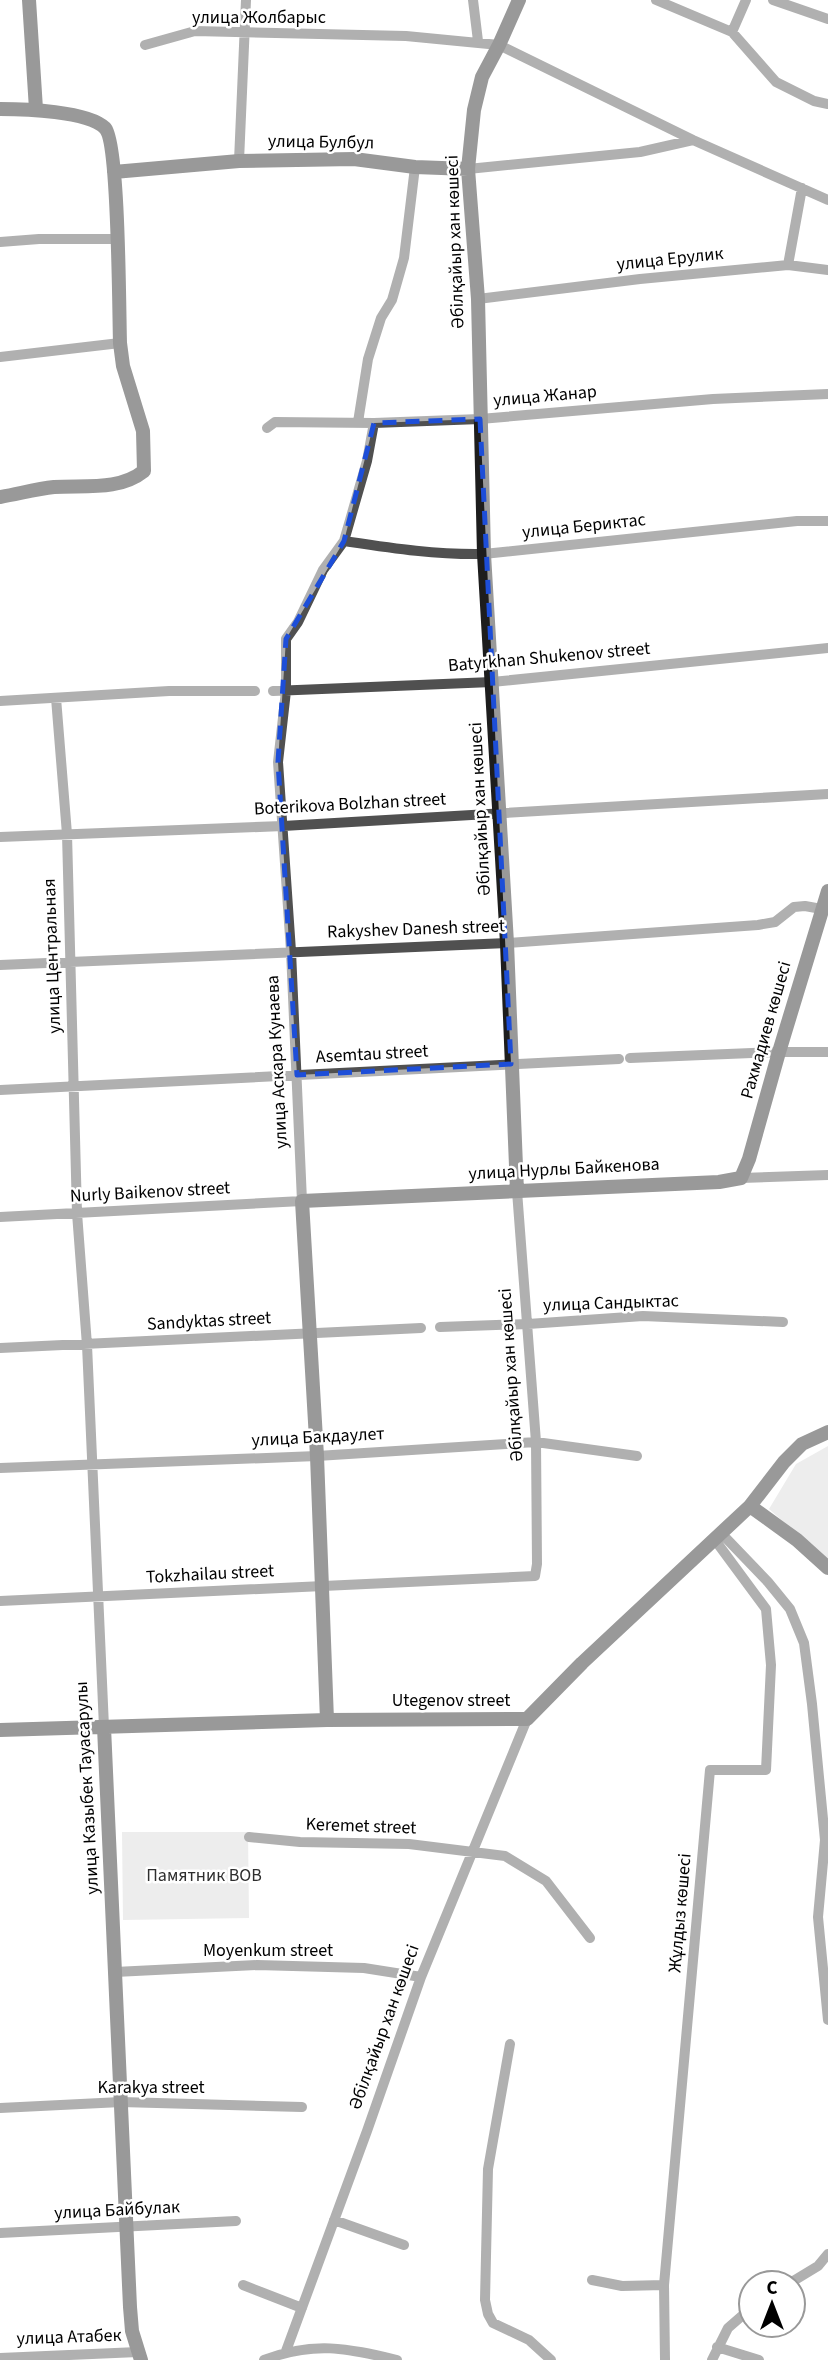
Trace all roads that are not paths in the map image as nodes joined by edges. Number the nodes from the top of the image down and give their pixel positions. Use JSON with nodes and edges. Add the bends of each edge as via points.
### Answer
{"nodes":[{"id":1,"x":29,"y":0,"type":"edge"},
{"id":2,"x":246,"y":0,"type":"edge"},
{"id":3,"x":473,"y":0,"type":"edge"},
{"id":4,"x":519,"y":0,"type":"edge"},
{"id":5,"x":656,"y":0,"type":"edge"},
{"id":6,"x":746,"y":0,"type":"edge"},
{"id":7,"x":773,"y":0,"type":"edge"},
{"id":8,"x":828,"y":19,"type":"edge"},
{"id":9,"x":245,"y":32,"type":"junction"},
{"id":10,"x":732,"y":32,"type":"junction"},
{"id":11,"x":478,"y":41,"type":"junction"},
{"id":12,"x":145,"y":45,"type":"dead end"},
{"id":13,"x":499,"y":45,"type":"junction"},
{"id":14,"x":828,"y":104,"type":"edge"},
{"id":15,"x":0,"y":109,"type":"edge"},
{"id":16,"x":36,"y":109,"type":"junction"},
{"id":17,"x":694,"y":140,"type":"junction"},
{"id":18,"x":239,"y":161,"type":"junction"},
{"id":19,"x":415,"y":167,"type":"junction"},
{"id":20,"x":468,"y":169,"type":"junction"},
{"id":21,"x":114,"y":172,"type":"junction"},
{"id":22,"x":802,"y":188,"type":"junction"},
{"id":23,"x":828,"y":200,"type":"edge"},
{"id":24,"x":117,"y":239,"type":"junction"},
{"id":25,"x":0,"y":242,"type":"edge"},
{"id":26,"x":788,"y":265,"type":"junction"},
{"id":27,"x":828,"y":270,"type":"edge"},
{"id":28,"x":478,"y":299,"type":"junction"},
{"id":29,"x":120,"y":343,"type":"junction"},
{"id":30,"x":0,"y":358,"type":"edge"},
{"id":31,"x":828,"y":394,"type":"edge"},
{"id":32,"x":480,"y":419,"type":"junction"},
{"id":33,"x":358,"y":422,"type":"junction"},
{"id":34,"x":374,"y":423,"type":"junction"},
{"id":35,"x":267,"y":428,"type":"dead end"},
{"id":36,"x":0,"y":497,"type":"edge"},
{"id":37,"x":828,"y":520,"type":"edge"},
{"id":38,"x":344,"y":541,"type":"junction"},
{"id":39,"x":484,"y":554,"type":"junction"},
{"id":40,"x":828,"y":648,"type":"edge"},
{"id":41,"x":492,"y":682,"type":"junction"},
{"id":42,"x":255,"y":691,"type":"dead end"},
{"id":43,"x":273,"y":691,"type":"dead end"},
{"id":44,"x":286,"y":691,"type":"junction"},
{"id":45,"x":56,"y":698,"type":"junction"},
{"id":46,"x":0,"y":701,"type":"edge"},
{"id":47,"x":828,"y":794,"type":"edge"},
{"id":48,"x":499,"y":812,"type":"junction"},
{"id":49,"x":283,"y":826,"type":"junction"},
{"id":50,"x":66,"y":834,"type":"junction"},
{"id":51,"x":0,"y":837,"type":"edge"},
{"id":52,"x":828,"y":891,"type":"edge"},
{"id":53,"x":825,"y":910,"type":"edge"},
{"id":54,"x":507,"y":943,"type":"junction"},
{"id":55,"x":291,"y":951,"type":"junction"},
{"id":56,"x":70,"y":961,"type":"junction"},
{"id":57,"x":0,"y":965,"type":"edge"},
{"id":58,"x":779,"y":1052,"type":"junction"},
{"id":59,"x":828,"y":1052,"type":"edge"},
{"id":60,"x":511,"y":1064,"type":"junction"},
{"id":61,"x":297,"y":1075,"type":"junction"},
{"id":62,"x":74,"y":1087,"type":"junction"},
{"id":63,"x":0,"y":1090,"type":"edge"},
{"id":64,"x":828,"y":1175,"type":"edge"},
{"id":65,"x":741,"y":1178,"type":"junction"},
{"id":66,"x":517,"y":1191,"type":"junction"},
{"id":67,"x":302,"y":1201,"type":"junction"},
{"id":68,"x":77,"y":1213,"type":"junction"},
{"id":69,"x":0,"y":1217,"type":"edge"},
{"id":70,"x":783,"y":1322,"type":"dead end"},
{"id":71,"x":528,"y":1324,"type":"junction"},
{"id":72,"x":440,"y":1327,"type":"dead end"},
{"id":73,"x":421,"y":1328,"type":"dead end"},
{"id":74,"x":310,"y":1333,"type":"junction"},
{"id":75,"x":87,"y":1345,"type":"junction"},
{"id":76,"x":0,"y":1348,"type":"edge"},
{"id":77,"x":828,"y":1432,"type":"edge"},
{"id":78,"x":536,"y":1442,"type":"junction"},
{"id":79,"x":317,"y":1456,"type":"junction"},
{"id":80,"x":637,"y":1456,"type":"dead end"},
{"id":81,"x":92,"y":1464,"type":"junction"},
{"id":82,"x":0,"y":1468,"type":"edge"},
{"id":83,"x":750,"y":1506,"type":"junction"},
{"id":84,"x":719,"y":1537,"type":"junction"},
{"id":85,"x":828,"y":1568,"type":"edge"},
{"id":86,"x":535,"y":1576,"type":"joint"},
{"id":87,"x":323,"y":1586,"type":"junction"},
{"id":88,"x":98,"y":1596,"type":"junction"},
{"id":89,"x":0,"y":1601,"type":"edge"},
{"id":90,"x":527,"y":1719,"type":"junction"},
{"id":91,"x":327,"y":1720,"type":"junction"},
{"id":92,"x":104,"y":1727,"type":"junction"},
{"id":93,"x":0,"y":1730,"type":"edge"},
{"id":94,"x":249,"y":1837,"type":"dead end"},
{"id":95,"x":471,"y":1853,"type":"junction"},
{"id":96,"x":590,"y":1938,"type":"dead end"},
{"id":97,"x":115,"y":1972,"type":"junction"},
{"id":98,"x":421,"y":1977,"type":"junction"},
{"id":99,"x":828,"y":2020,"type":"edge"},
{"id":100,"x":510,"y":2044,"type":"dead end"},
{"id":101,"x":121,"y":2102,"type":"junction"},
{"id":102,"x":302,"y":2107,"type":"dead end"},
{"id":103,"x":0,"y":2108,"type":"edge"},
{"id":104,"x":334,"y":2220,"type":"junction"},
{"id":105,"x":236,"y":2221,"type":"dead end"},
{"id":106,"x":126,"y":2227,"type":"junction"},
{"id":107,"x":0,"y":2233,"type":"edge"},
{"id":108,"x":404,"y":2245,"type":"dead end"},
{"id":109,"x":828,"y":2254,"type":"edge"},
{"id":110,"x":807,"y":2273,"type":"edge"},
{"id":111,"x":592,"y":2280,"type":"dead end"},
{"id":112,"x":243,"y":2285,"type":"dead end"},
{"id":113,"x":664,"y":2286,"type":"junction"},
{"id":114,"x":302,"y":2308,"type":"junction"},
{"id":115,"x":737,"y":2320,"type":"edge"},
{"id":116,"x":717,"y":2347,"type":"junction"},
{"id":117,"x":286,"y":2351,"type":"junction"},
{"id":118,"x":140,"y":2356,"type":"edge"},
{"id":119,"x":361,"y":2356,"type":"edge"},
{"id":120,"x":0,"y":2358,"type":"edge"},
{"id":121,"x":264,"y":2360,"type":"edge"},
{"id":122,"x":397,"y":2360,"type":"edge"},
{"id":123,"x":551,"y":2360,"type":"edge"},
{"id":124,"x":665,"y":2360,"type":"edge"},
{"id":125,"x":712,"y":2360,"type":"edge"},
{"id":126,"x":759,"y":2360,"type":"edge"}],
"edges":[{"from":1,"to":16,"type":"street"},
{"from":2,"to":9,"type":"street"},
{"from":3,"to":11,"type":"street"},
{"from":4,"to":13,"type":"street","name":"Әбілқайыр хан көшесі"},
{"from":5,"to":10,"type":"street"},
{"from":6,"to":10,"type":"street"},
{"from":7,"to":8,"type":"street"},
{"from":9,"to":11,"type":"street","name":"улица Жолбарыс"},
{"from":9,"to":12,"type":"street","name":"улица Жолбарыс","via":[[195,31]]},
{"from":9,"to":18,"type":"street"},
{"from":10,"to":14,"type":"street","via":[[776,82]]},
{"from":11,"to":13,"type":"street","name":"улица Жолбарыс"},
{"from":13,"to":17,"type":"street"},
{"from":13,"to":20,"type":"street","name":"Әбілқайыр хан көшесі","via":[[482,77]]},
{"from":15,"to":16,"type":"street"},
{"from":16,"to":21,"type":"street","via":[[98,123],[106,129]]},
{"from":17,"to":20,"type":"street","name":"улица Булбул","via":[[640,152]]},
{"from":17,"to":22,"type":"street"},
{"from":18,"to":19,"type":"street","name":"улица Булбул","via":[[354,159]]},
{"from":18,"to":21,"type":"street","name":"улица Булбул"},
{"from":19,"to":20,"type":"street","name":"улица Булбул"},
{"from":19,"to":33,"type":"street","via":[[404,258],[368,359]]},
{"from":20,"to":28,"type":"street","name":"Әбілқайыр хан көшесі"},
{"from":21,"to":24,"type":"street"},
{"from":22,"to":23,"type":"street"},
{"from":22,"to":26,"type":"street"},
{"from":24,"to":25,"type":"street"},
{"from":24,"to":29,"type":"street"},
{"from":26,"to":27,"type":"street","name":"улица Ерулик"},
{"from":26,"to":28,"type":"street","name":"улица Ерулик"},
{"from":28,"to":32,"type":"street","name":"Әбілқайыр хан көшесі"},
{"from":29,"to":30,"type":"street"},
{"from":29,"to":36,"type":"street","via":[[143,431],[144,471],[111,486],[52,487]]},
{"from":31,"to":32,"type":"street","name":"улица Жанар"},
{"from":32,"to":34,"type":"street","name":"улица Жанар"},
{"from":32,"to":39,"type":"street","name":"Әбілқайыр хан көшесі"},
{"from":33,"to":34,"type":"street","name":"улица Жанар"},
{"from":33,"to":35,"type":"street","name":"улица Жанар","via":[[275,422]]},
{"from":34,"to":38,"type":"street","name":"улица Аскара Кунаева"},
{"from":37,"to":39,"type":"street","name":"улица Бериктас"},
{"from":38,"to":39,"type":"street","name":"улица Бериктас"},
{"from":38,"to":44,"type":"street","name":"улица Аскара Кунаева","via":[[286,639]]},
{"from":39,"to":41,"type":"street","name":"Әбілқайыр хан көшесі"},
{"from":40,"to":41,"type":"street","name":"Batyrkhan Shukenov street"},
{"from":41,"to":44,"type":"street","name":"Batyrkhan Shukenov street"},
{"from":41,"to":48,"type":"street","name":"Әбілқайыр хан көшесі"},
{"from":42,"to":45,"type":"street"},
{"from":43,"to":44,"type":"street","name":"Batyrkhan Shukenov street"},
{"from":44,"to":49,"type":"street","name":"улица Аскара Кунаева","via":[[278,762]]},
{"from":45,"to":46,"type":"street"},
{"from":45,"to":50,"type":"street","name":"улица Центральная"},
{"from":47,"to":48,"type":"street","name":"Boterikova Bolzhan street"},
{"from":48,"to":49,"type":"street","name":"Boterikova Bolzhan street"},
{"from":48,"to":54,"type":"street","name":"Әбілқайыр хан көшесі"},
{"from":49,"to":50,"type":"street","name":"Boterikova Bolzhan street"},
{"from":49,"to":55,"type":"street","name":"улица Аскара Кунаева"},
{"from":50,"to":51,"type":"street","name":"Boterikova Bolzhan street"},
{"from":50,"to":56,"type":"street","name":"улица Центральная"},
{"from":52,"to":53,"type":"street","name":"Рахмадиев көшесі"},
{"from":53,"to":54,"type":"street","name":"Rakyshev Danesh street","via":[[794,908],[775,922],[758,925]]},
{"from":53,"to":58,"type":"street","name":"Рахмадиев көшесі"},
{"from":54,"to":55,"type":"street","name":"Rakyshev Danesh street"},
{"from":54,"to":60,"type":"street","name":"Әбілқайыр хан көшесі"},
{"from":55,"to":56,"type":"street","name":"Rakyshev Danesh street"},
{"from":55,"to":61,"type":"street","name":"улица Аскара Кунаева"},
{"from":56,"to":57,"type":"street","name":"Rakyshev Danesh street"},
{"from":56,"to":62,"type":"street","name":"улица Центральная"},
{"from":58,"to":59,"type":"street","name":"Asemtau street"},
{"from":58,"to":60,"type":"street","name":"Asemtau street"},
{"from":58,"to":65,"type":"street","name":"Рахмадиев көшесі"},
{"from":60,"to":61,"type":"street","name":"Asemtau street"},
{"from":60,"to":66,"type":"street","name":"Әбілқайыр хан көшесі"},
{"from":61,"to":62,"type":"street","name":"Asemtau street"},
{"from":61,"to":67,"type":"street","name":"улица Аскара Кунаева"},
{"from":62,"to":63,"type":"street","name":"Asemtau street"},
{"from":62,"to":68,"type":"street","name":"улица Центральная"},
{"from":64,"to":65,"type":"street","name":"улица Нурлы Байкенова"},
{"from":65,"to":66,"type":"street","name":"улица Нурлы Байкенова"},
{"from":66,"to":67,"type":"street","name":"улица Нурлы Байкенова"},
{"from":66,"to":71,"type":"street","name":"Әбілқайыр хан көшесі"},
{"from":67,"to":68,"type":"street","name":"Nurly Baikenov street"},
{"from":67,"to":74,"type":"street","name":"улица Аскара Кунаева"},
{"from":68,"to":69,"type":"street","name":"Nurly Baikenov street"},
{"from":68,"to":75,"type":"street","name":"улица Казыбек Тауасарулы"},
{"from":70,"to":71,"type":"street","name":"улица Сандыктас","via":[[643,1316]]},
{"from":71,"to":72,"type":"street","name":"улица Сандыктас"},
{"from":71,"to":78,"type":"street","name":"Әбілқайыр хан көшесі"},
{"from":73,"to":74,"type":"street","name":"Sandyktas street"},
{"from":74,"to":75,"type":"street","name":"Sandyktas street"},
{"from":74,"to":79,"type":"street","name":"улица Аскара Кунаева"},
{"from":75,"to":76,"type":"street","name":"Sandyktas street"},
{"from":75,"to":81,"type":"street","name":"улица Казыбек Тауасарулы"},
{"from":77,"to":83,"type":"street","name":"Utegenov street","via":[[802,1444]]},
{"from":78,"to":79,"type":"street","name":"улица Бакдаулет"},
{"from":78,"to":80,"type":"street","name":"улица Бакдаулет"},
{"from":78,"to":86,"type":"street","name":"Әбілқайыр хан көшесі"},
{"from":79,"to":81,"type":"street","name":"улица Бакдаулет"},
{"from":79,"to":87,"type":"street","name":"улица Аскара Кунаева"},
{"from":81,"to":82,"type":"street","name":"улица Бакдаулет"},
{"from":81,"to":88,"type":"street","name":"улица Казыбек Тауасарулы"},
{"from":83,"to":84,"type":"street","name":"Utegenov street"},
{"from":83,"to":85,"type":"street"},
{"from":84,"to":90,"type":"street","name":"Utegenov street"},
{"from":84,"to":99,"type":"street","via":[[790,1609],[804,1643],[825,1840],[818,1917]]},
{"from":84,"to":113,"type":"street","name":"Жұлдыз көшесі","via":[[766,1609],[771,1665],[766,1770],[710,1770]]},
{"from":86,"to":87,"type":"street","name":"Tokzhailau street"},
{"from":87,"to":88,"type":"street","name":"Tokzhailau street"},
{"from":87,"to":91,"type":"street","name":"улица Аскара Кунаева"},
{"from":88,"to":89,"type":"street","name":"Tokzhailau street"},
{"from":88,"to":92,"type":"street","name":"улица Казыбек Тауасарулы"},
{"from":90,"to":91,"type":"street","name":"Utegenov street"},
{"from":90,"to":95,"type":"street","name":"Әбілқайыр хан көшесі"},
{"from":91,"to":92,"type":"street","name":"Utegenov street"},
{"from":92,"to":93,"type":"street","name":"Utegenov street"},
{"from":92,"to":97,"type":"street","name":"улица Казыбек Тауасарулы"},
{"from":94,"to":95,"type":"street","name":"Keremet street","via":[[409,1844]]},
{"from":95,"to":96,"type":"street","name":"Keremet street","via":[[505,1856],[546,1881]]},
{"from":95,"to":98,"type":"street","name":"Әбілқайыр хан көшесі"},
{"from":97,"to":98,"type":"street","name":"Moyenkum street","via":[[257,1965],[364,1968]]},
{"from":97,"to":101,"type":"street","name":"улица Казыбек Тауасарулы"},
{"from":98,"to":104,"type":"street","name":"Әбілқайыр хан көшесі"},
{"from":100,"to":123,"type":"street","via":[[488,2169],[485,2300],[493,2323],[529,2340]]},
{"from":101,"to":102,"type":"street","name":"Karakya street"},
{"from":101,"to":103,"type":"street","name":"Karakya street"},
{"from":101,"to":106,"type":"street","name":"улица Казыбек Тауасарулы"},
{"from":104,"to":108,"type":"street"},
{"from":104,"to":114,"type":"street","name":"Әбілқайыр хан көшесі"},
{"from":105,"to":106,"type":"street","name":"улица Байбулак"},
{"from":106,"to":107,"type":"street","name":"улица Байбулак"},
{"from":106,"to":118,"type":"street","name":"улица Казыбек Тауасарулы","via":[[132,2331]]},
{"from":109,"to":110,"type":"street"},
{"from":111,"to":113,"type":"street"},
{"from":112,"to":114,"type":"street"},
{"from":113,"to":124,"type":"street","name":"Жұлдыз көшесі"},
{"from":114,"to":117,"type":"street","name":"Әбілқайыр хан көшесі"},
{"from":115,"to":116,"type":"street"},
{"from":116,"to":125,"type":"street"},
{"from":116,"to":126,"type":"street"},
{"from":117,"to":119,"type":"street","via":[[328,2347]]},
{"from":117,"to":121,"type":"street"},
{"from":118,"to":120,"type":"street","name":"улица Атабек"},
{"from":119,"to":122,"type":"street"}]}
